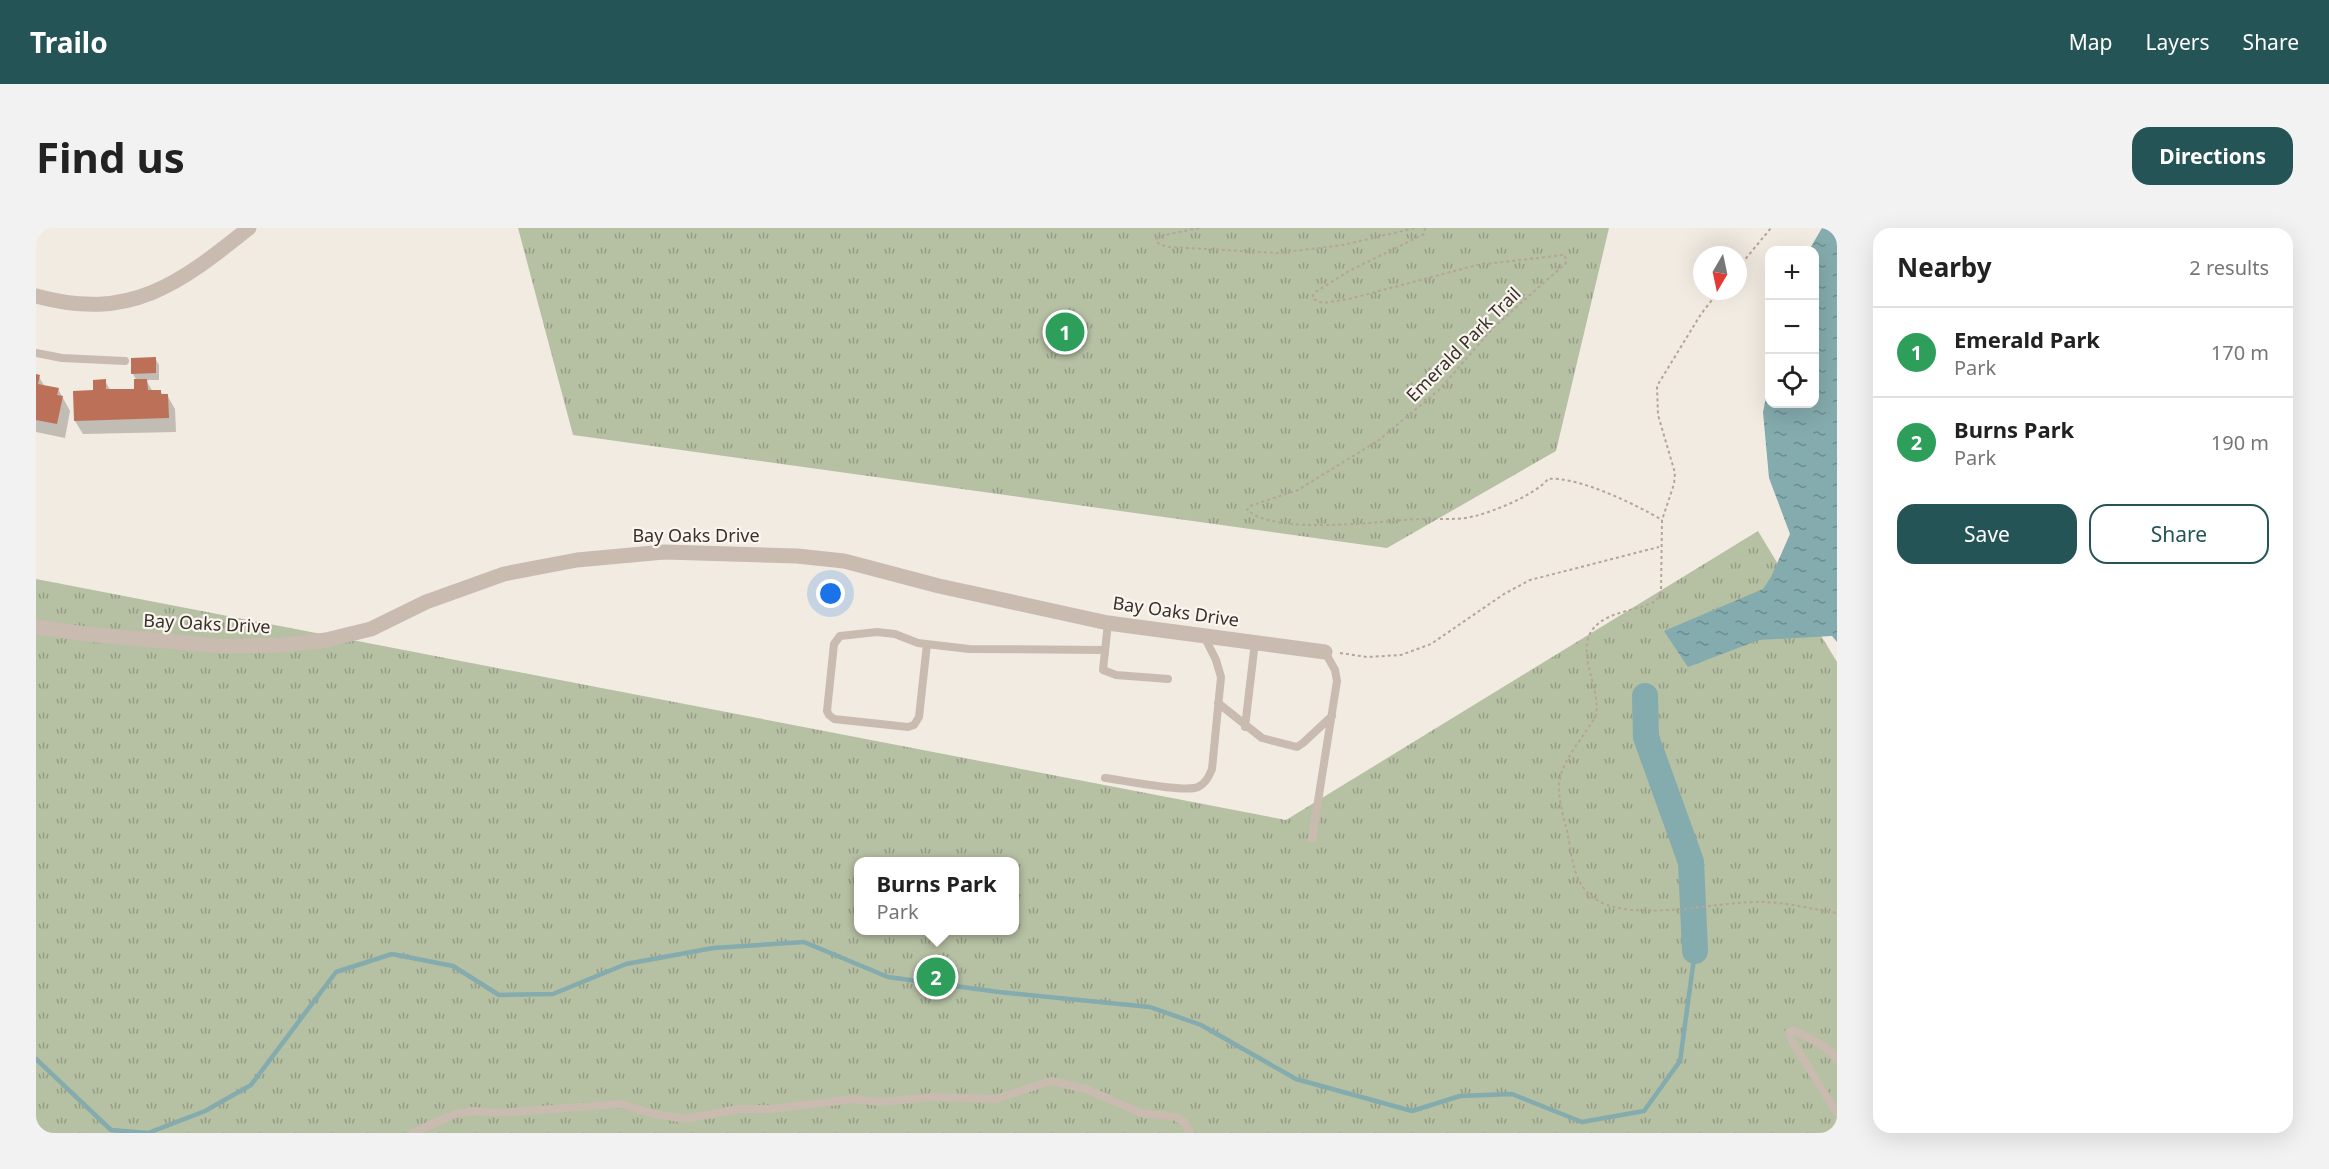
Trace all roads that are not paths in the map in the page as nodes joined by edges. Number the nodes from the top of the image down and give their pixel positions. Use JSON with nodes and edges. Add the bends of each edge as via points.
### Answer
{"nodes":[{"id":1,"x":249,"y":228,"type":"edge"},
{"id":2,"x":36,"y":296,"type":"edge"},
{"id":3,"x":36,"y":353,"type":"edge"},
{"id":4,"x":125,"y":361,"type":"dead end"},
{"id":5,"x":1108,"y":623,"type":"junction"},
{"id":6,"x":36,"y":627,"type":"edge"},
{"id":7,"x":1203,"y":634,"type":"junction"},
{"id":8,"x":1255,"y":642,"type":"junction"},
{"id":9,"x":927,"y":644,"type":"junction"},
{"id":10,"x":1105,"y":650,"type":"junction"},
{"id":11,"x":1325,"y":652,"type":"joint"},
{"id":12,"x":1168,"y":679,"type":"dead end"},
{"id":13,"x":1218,"y":703,"type":"junction"},
{"id":14,"x":1332,"y":716,"type":"junction"},
{"id":15,"x":1245,"y":727,"type":"junction"},
{"id":16,"x":1105,"y":777,"type":"dead end"},
{"id":17,"x":1312,"y":839,"type":"dead end"},
{"id":18,"x":1837,"y":1059,"type":"edge"},
{"id":19,"x":1837,"y":1113,"type":"edge"},
{"id":20,"x":412,"y":1133,"type":"edge"},
{"id":21,"x":1190,"y":1133,"type":"edge"}],
"edges":[{"from":1,"to":2,"type":"street","via":[[180,280],[153,293],[96,304]]},
{"from":3,"to":4,"type":"lane"},
{"from":5,"to":6,"type":"street","name":"Bay Oaks Drive","via":[[844,561],[664,552],[577,560],[504,574],[426,602],[371,628],[315,642],[222,646]]},
{"from":5,"to":7,"type":"street","name":"Bay Oaks Drive"},
{"from":5,"to":10,"type":"lane"},
{"from":7,"to":8,"type":"street","name":"Bay Oaks Drive"},
{"from":7,"to":13,"type":"lane","via":[[1221,677]]},
{"from":8,"to":11,"type":"street","name":"Bay Oaks Drive"},
{"from":8,"to":15,"type":"lane"},
{"from":9,"to":9,"type":"lane","via":[[876,632],[840,636],[834,644],[829,715],[834,719],[914,725],[919,717]]},
{"from":9,"to":10,"type":"lane","via":[[969,649]]},
{"from":10,"to":12,"type":"lane","via":[[1103,670],[1116,675]]},
{"from":11,"to":14,"type":"lane","via":[[1337,681]]},
{"from":13,"to":15,"type":"lane"},
{"from":13,"to":16,"type":"lane","via":[[1212,769],[1197,788]]},
{"from":14,"to":15,"type":"lane","via":[[1297,747],[1262,738]]},
{"from":14,"to":17,"type":"lane"},
{"from":18,"to":19,"type":"lane","via":[[1803,1035],[1789,1032]]},
{"from":20,"to":21,"type":"lane","via":[[455,1114],[474,1111],[496,1113],[621,1104],[686,1119],[738,1109],[855,1099],[996,1099],[1051,1081],[1086,1089],[1141,1113],[1176,1117]]}]}
